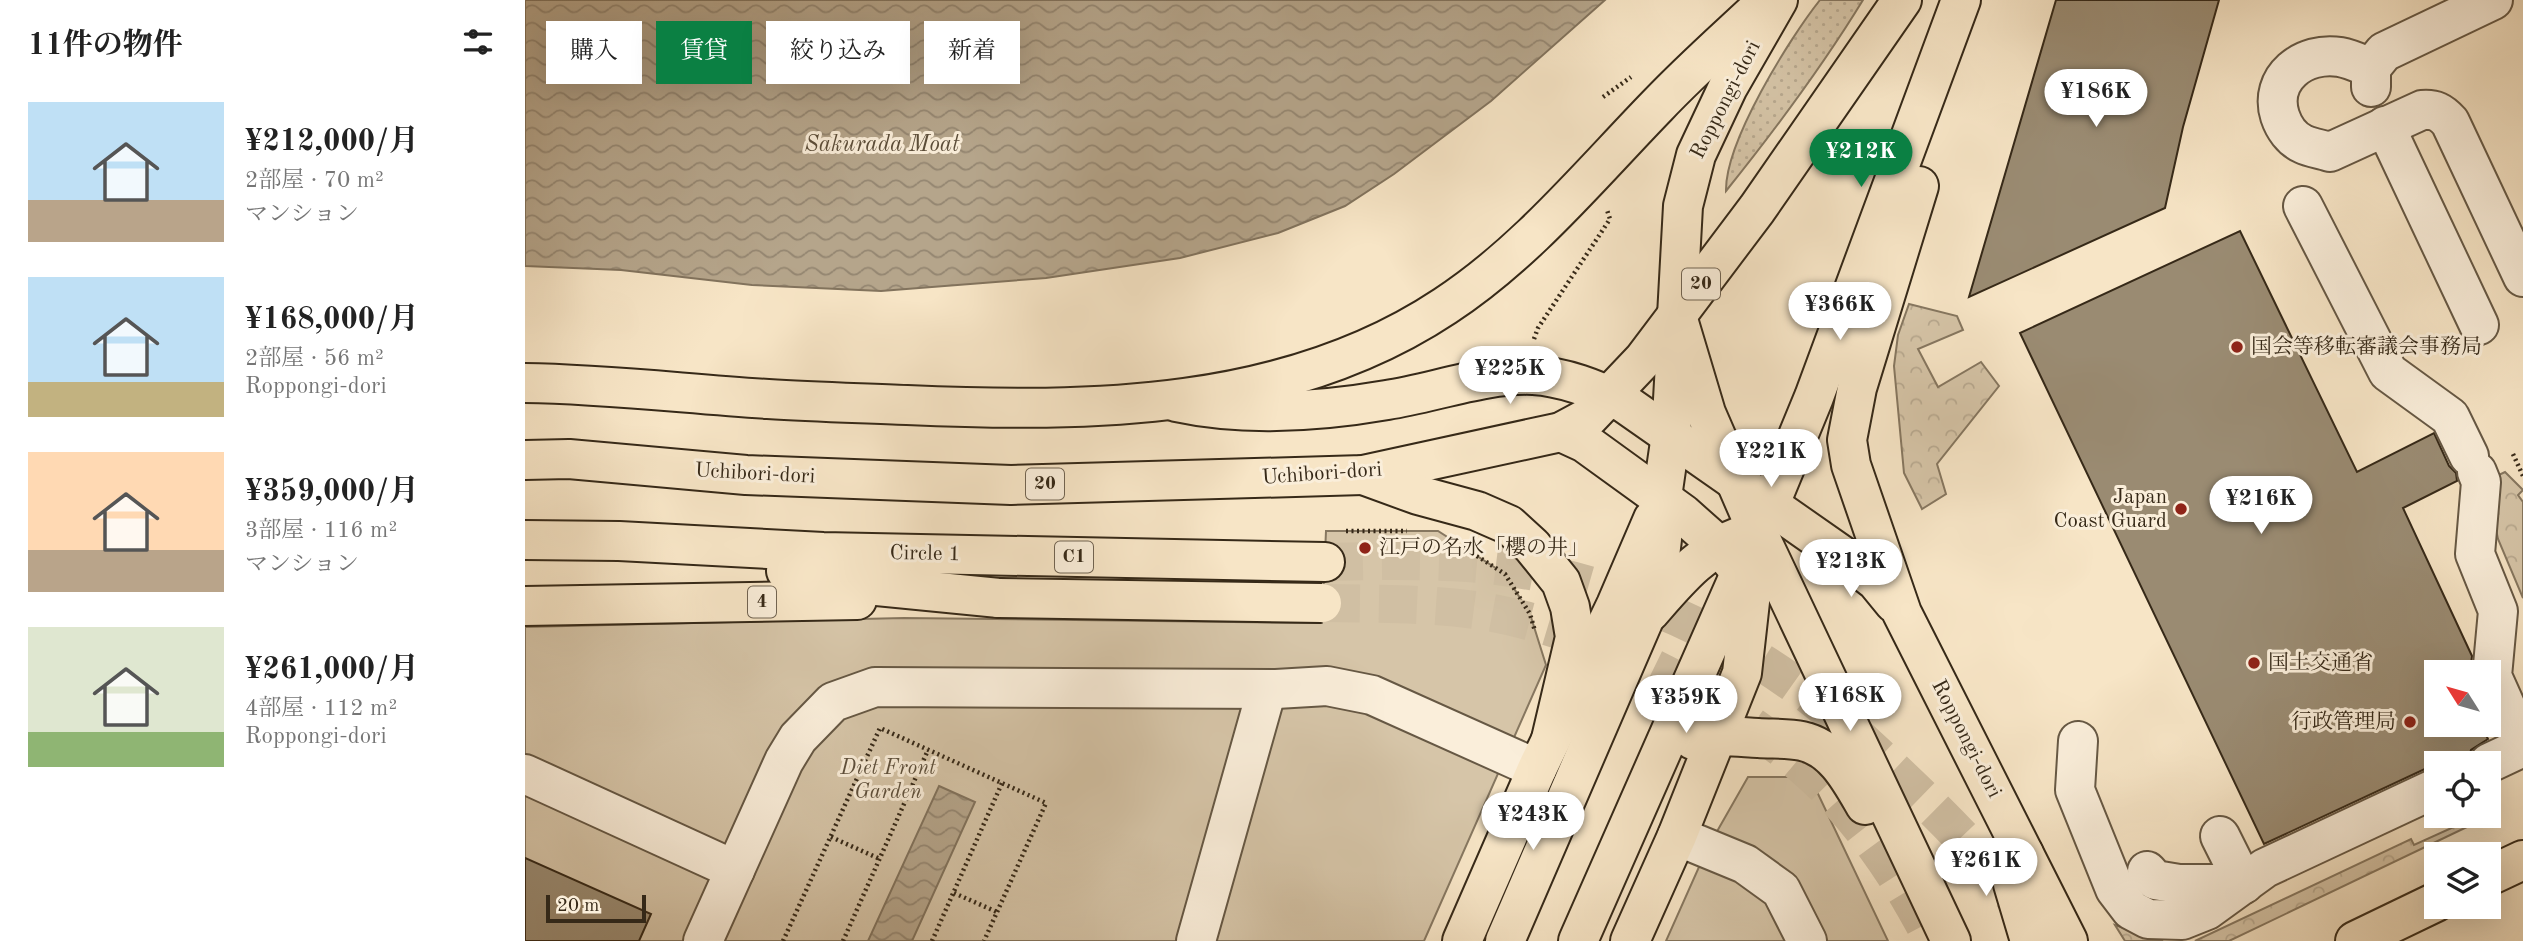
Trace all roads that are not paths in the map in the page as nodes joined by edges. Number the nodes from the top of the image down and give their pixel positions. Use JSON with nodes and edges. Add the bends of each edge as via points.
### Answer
{"nodes":[{"id":1,"x":1768,"y":0,"type":"edge"},
{"id":2,"x":1779,"y":0,"type":"edge"},
{"id":3,"x":1902,"y":0,"type":"edge"},
{"id":4,"x":1961,"y":0,"type":"edge"},
{"id":5,"x":2493,"y":0,"type":"edge"},
{"id":6,"x":1939,"y":63,"type":"junction"},
{"id":7,"x":2385,"y":126,"type":"junction"},
{"id":8,"x":2303,"y":205,"type":"dead end"},
{"id":9,"x":2523,"y":276,"type":"edge"},
{"id":10,"x":1677,"y":316,"type":"junction"},
{"id":11,"x":2479,"y":325,"type":"dead end"},
{"id":12,"x":525,"y":383,"type":"edge"},
{"id":13,"x":1611,"y":397,"type":"junction"},
{"id":14,"x":1165,"y":400,"type":"junction"},
{"id":15,"x":1561,"y":432,"type":"junction"},
{"id":16,"x":1671,"y":435,"type":"junction"},
{"id":17,"x":525,"y":460,"type":"edge"},
{"id":18,"x":1363,"y":475,"type":"junction"},
{"id":19,"x":1734,"y":479,"type":"junction"},
{"id":20,"x":1662,"y":498,"type":"junction"},
{"id":21,"x":1764,"y":518,"type":"junction"},
{"id":22,"x":525,"y":540,"type":"edge"},
{"id":23,"x":525,"y":562,"type":"edge"},
{"id":24,"x":1325,"y":562,"type":"tunnel mouth"},
{"id":25,"x":1737,"y":567,"type":"junction"},
{"id":26,"x":999,"y":598,"type":"junction"},
{"id":27,"x":1322,"y":603,"type":"tunnel mouth"},
{"id":28,"x":525,"y":606,"type":"edge"},
{"id":29,"x":1902,"y":612,"type":"junction"},
{"id":30,"x":1645,"y":617,"type":"junction"},
{"id":31,"x":2496,"y":638,"type":"junction"},
{"id":32,"x":1826,"y":676,"type":"junction"},
{"id":33,"x":1266,"y":688,"type":"junction"},
{"id":34,"x":2523,"y":692,"type":"edge"},
{"id":35,"x":1718,"y":736,"type":"junction"},
{"id":36,"x":2077,"y":741,"type":"dead end"},
{"id":37,"x":2523,"y":746,"type":"edge"},
{"id":38,"x":1544,"y":754,"type":"junction"},
{"id":39,"x":2501,"y":757,"type":"edge"},
{"id":40,"x":1655,"y":764,"type":"junction"},
{"id":41,"x":525,"y":774,"type":"edge"},
{"id":42,"x":2424,"y":794,"type":"edge"},
{"id":43,"x":1677,"y":836,"type":"junction"},
{"id":44,"x":2220,"y":836,"type":"dead end"},
{"id":45,"x":2024,"y":854,"type":"junction"},
{"id":46,"x":2523,"y":860,"type":"edge"},
{"id":47,"x":735,"y":870,"type":"junction"},
{"id":48,"x":2501,"y":870,"type":"edge"},
{"id":49,"x":2147,"y":871,"type":"dead end"},
{"id":50,"x":2244,"y":884,"type":"junction"},
{"id":51,"x":2424,"y":908,"type":"edge"},
{"id":52,"x":703,"y":941,"type":"edge"},
{"id":53,"x":1196,"y":941,"type":"edge"},
{"id":54,"x":1462,"y":941,"type":"edge"},
{"id":55,"x":1506,"y":941,"type":"edge"},
{"id":56,"x":1578,"y":941,"type":"edge"},
{"id":57,"x":1630,"y":941,"type":"edge"},
{"id":58,"x":1807,"y":941,"type":"edge"},
{"id":59,"x":1949,"y":941,"type":"edge"},
{"id":60,"x":2030,"y":941,"type":"edge"},
{"id":61,"x":2068,"y":941,"type":"edge"},
{"id":62,"x":2355,"y":941,"type":"edge"}],
"edges":[{"from":1,"to":14,"type":"main road","via":[[1660,103],[1588,180],[1479,282],[1445,306],[1359,353],[1298,375]]},
{"from":2,"to":10,"type":"main road","name":"Roppongi-dori","via":[[1728,87],[1696,155],[1683,206]]},
{"from":3,"to":10,"type":"main road","name":"Uchibori-dori","number":"20","via":[[1758,209]]},
{"from":4,"to":6,"type":"main road"},
{"from":5,"to":7,"type":"lane","via":[[2384,52],[2371,78],[2341,57],[2323,57],[2298,64],[2283,79],[2276,103],[2284,128],[2302,144],[2330,152]]},
{"from":6,"to":21,"type":"main road"},
{"from":6,"to":29,"type":"main road","via":[[1925,166],[1857,388],[1847,440],[1851,465]]},
{"from":7,"to":9,"type":"lane","via":[[2434,109],[2450,122]]},
{"from":7,"to":11,"type":"lane"},
{"from":8,"to":31,"type":"lane","via":[[2388,372],[2450,417],[2473,464],[2481,482],[2475,554],[2498,611]]},
{"from":10,"to":13,"type":"main road","name":"Uchibori-dori","number":"20"},
{"from":10,"to":16,"type":"main road"},
{"from":10,"to":19,"type":"main road","name":"Roppongi-dori","via":[[1706,414]]},
{"from":12,"to":14,"type":"main road","via":[[1014,410]]},
{"from":13,"to":14,"type":"main road","via":[[1556,379],[1521,375],[1386,401],[1287,412],[1209,409]]},
{"from":13,"to":15,"type":"main road","name":"Uchibori-dori","number":"20","via":[[1589,417]]},
{"from":13,"to":16,"type":"main road"},
{"from":15,"to":18,"type":"main road","name":"Uchibori-dori","number":"20"},
{"from":15,"to":20,"type":"main road","via":[[1585,443]]},
{"from":16,"to":19,"type":"main road"},
{"from":16,"to":20,"type":"main road"},
{"from":17,"to":18,"type":"main road","name":"Uchibori-dori","number":"20","via":[[746,475],[1011,485]]},
{"from":18,"to":38,"type":"main road","via":[[1509,525],[1561,582],[1575,637]]},
{"from":19,"to":21,"type":"main road"},
{"from":20,"to":25,"type":"main road"},
{"from":20,"to":30,"type":"main road","via":[[1662,540]]},
{"from":20,"to":38,"type":"main road"},
{"from":21,"to":25,"type":"main road"},
{"from":21,"to":25,"type":"main road","via":[[1748,533]]},
{"from":21,"to":29,"type":"main road","via":[[1832,549],[1876,581]]},
{"from":21,"to":32,"type":"main road"},
{"from":22,"to":24,"type":"main road","name":"Circle 1","number":"C1","via":[[823,552]]},
{"from":23,"to":26,"type":"main road","name":"Circle 1","number":"C1","via":[[699,560]]},
{"from":25,"to":30,"type":"main road","via":[[1686,570]]},
{"from":25,"to":32,"type":"main road"},
{"from":25,"to":35,"type":"main road","via":[[1742,673]]},
{"from":25,"to":40,"type":"main road"},
{"from":26,"to":27,"type":"main road","number":"C1","bridge":true},
{"from":26,"to":28,"type":"main road","number":"4"},
{"from":29,"to":45,"type":"main road","name":"Roppongi-dori"},
{"from":30,"to":55,"type":"main road"},
{"from":31,"to":34,"type":"lane"},
{"from":31,"to":37,"type":"lane","via":[[2492,676]]},
{"from":32,"to":59,"type":"main road"},
{"from":33,"to":38,"type":"lane","via":[[1327,686],[1372,695]]},
{"from":33,"to":47,"type":"lane","via":[[875,687],[833,702],[798,738],[783,761]]},
{"from":33,"to":53,"type":"lane"},
{"from":35,"to":40,"type":"main road","via":[[1685,743]]},
{"from":35,"to":43,"type":"main road"},
{"from":35,"to":59,"type":"main road","via":[[1800,740],[1825,751],[1847,774]]},
{"from":36,"to":50,"type":"lane","via":[[2075,790],[2115,889],[2131,910],[2148,919],[2182,920],[2207,910]]},
{"from":37,"to":39,"type":"lane"},
{"from":38,"to":54,"type":"main road"},
{"from":40,"to":56,"type":"main road"},
{"from":41,"to":47,"type":"lane"},
{"from":42,"to":50,"type":"lane","via":[[2265,869]]},
{"from":43,"to":57,"type":"main road"},
{"from":43,"to":58,"type":"lane","via":[[1745,864],[1780,890]]},
{"from":44,"to":50,"type":"lane"},
{"from":45,"to":60,"type":"main road","via":[[2013,884]]},
{"from":45,"to":61,"type":"main road","name":"Roppongi-dori"},
{"from":46,"to":48,"type":"main road"},
{"from":47,"to":52,"type":"lane"},
{"from":49,"to":50,"type":"lane","via":[[2155,880],[2179,884]]},
{"from":51,"to":62,"type":"main road"}]}
